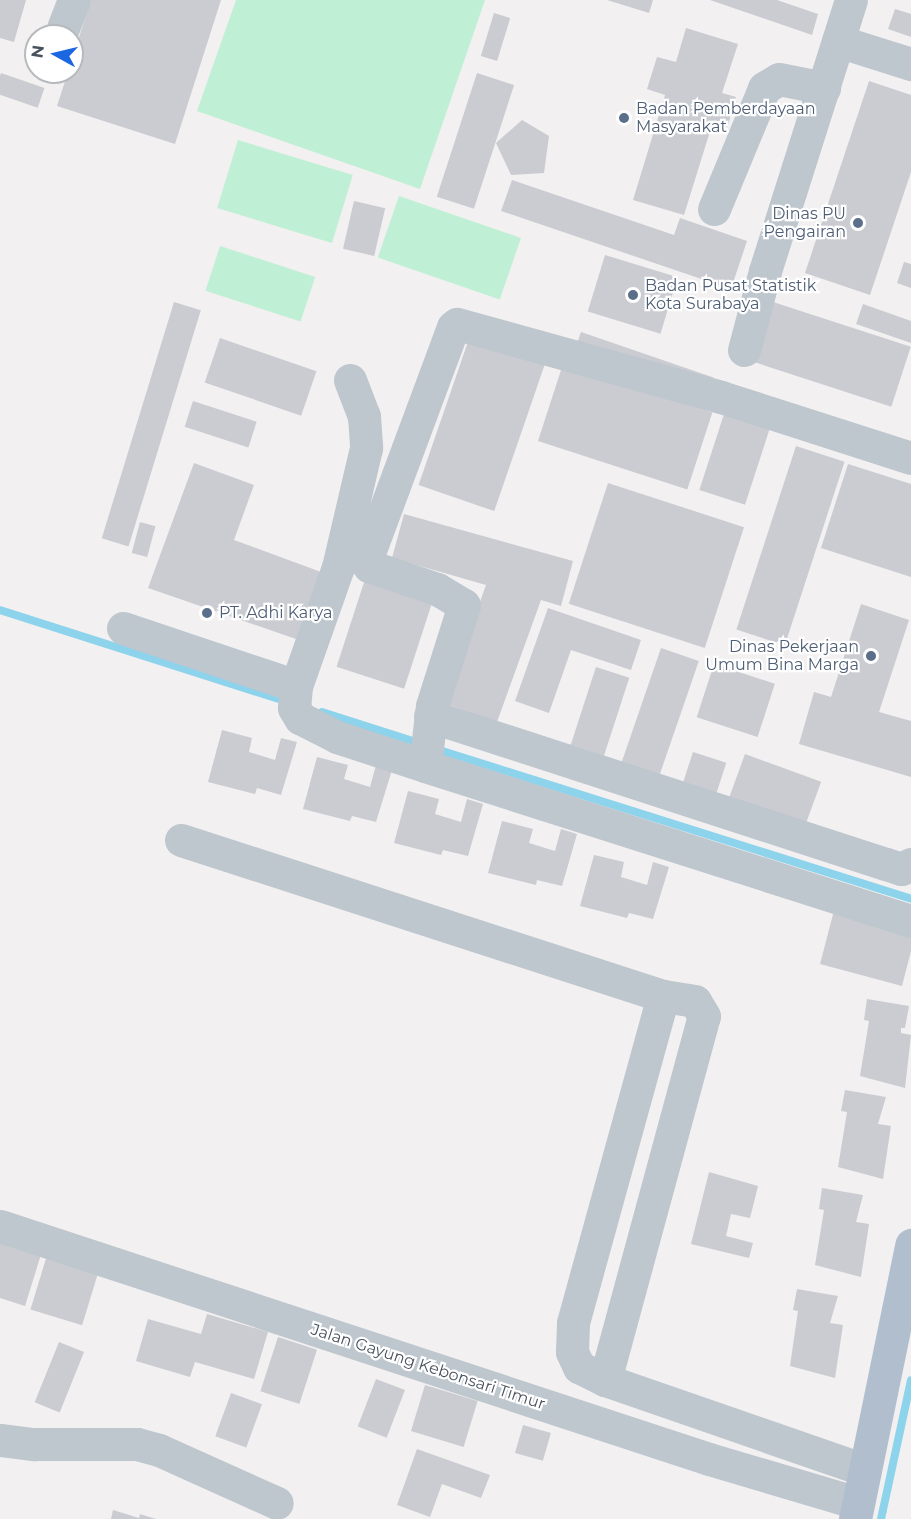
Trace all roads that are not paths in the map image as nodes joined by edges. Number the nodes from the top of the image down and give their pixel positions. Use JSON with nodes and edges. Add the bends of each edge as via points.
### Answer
{"nodes":[{"id":1,"x":74,"y":0,"type":"edge"},
{"id":2,"x":851,"y":0,"type":"edge"},
{"id":3,"x":65,"y":24,"type":"edge"},
{"id":4,"x":838,"y":41,"type":"junction"},
{"id":5,"x":911,"y":64,"type":"edge"},
{"id":6,"x":824,"y":88,"type":"junction"},
{"id":7,"x":714,"y":209,"type":"dead end"},
{"id":8,"x":744,"y":350,"type":"dead end"},
{"id":9,"x":350,"y":380,"type":"dead end"},
{"id":10,"x":911,"y":458,"type":"edge"},
{"id":11,"x":123,"y":628,"type":"dead end"},
{"id":12,"x":296,"y":686,"type":"junction"},
{"id":13,"x":427,"y":744,"type":"junction"},
{"id":14,"x":181,"y":840,"type":"dead end"},
{"id":15,"x":911,"y":864,"type":"edge"},
{"id":16,"x":911,"y":921,"type":"edge"},
{"id":17,"x":663,"y":996,"type":"junction"},
{"id":18,"x":0,"y":1226,"type":"edge"},
{"id":19,"x":911,"y":1245,"type":"edge"},
{"id":20,"x":605,"y":1380,"type":"junction"},
{"id":21,"x":0,"y":1440,"type":"edge"},
{"id":22,"x":865,"y":1470,"type":"junction"},
{"id":23,"x":277,"y":1503,"type":"dead end"},
{"id":24,"x":856,"y":1511,"type":"edge"}],
"edges":[{"from":1,"to":3,"type":"street"},
{"from":2,"to":4,"type":"street"},
{"from":4,"to":5,"type":"street"},
{"from":4,"to":6,"type":"street"},
{"from":6,"to":7,"type":"street","via":[[779,79],[764,88]]},
{"from":6,"to":8,"type":"street"},
{"from":9,"to":12,"type":"street","via":[[364,416],[366,448],[338,567]]},
{"from":10,"to":13,"type":"street","via":[[722,398],[455,324],[366,561],[369,566],[437,589],[463,603]]},
{"from":11,"to":12,"type":"street"},
{"from":12,"to":13,"type":"street","via":[[294,702],[300,718],[337,737]]},
{"from":13,"to":15,"type":"street","via":[[901,868]]},
{"from":13,"to":16,"type":"street"},
{"from":14,"to":17,"type":"street"},
{"from":17,"to":20,"type":"street","via":[[573,1323],[572,1352],[579,1367]]},
{"from":17,"to":20,"type":"street","via":[[695,1001],[704,1016]]},
{"from":18,"to":24,"type":"street","name":"Jalan Gayung Kebonsari Timur"},
{"from":19,"to":22,"type":"main road"},
{"from":20,"to":22,"type":"street"},
{"from":21,"to":23,"type":"street","via":[[137,1444],[159,1450]]},
{"from":22,"to":24,"type":"main road"}]}
